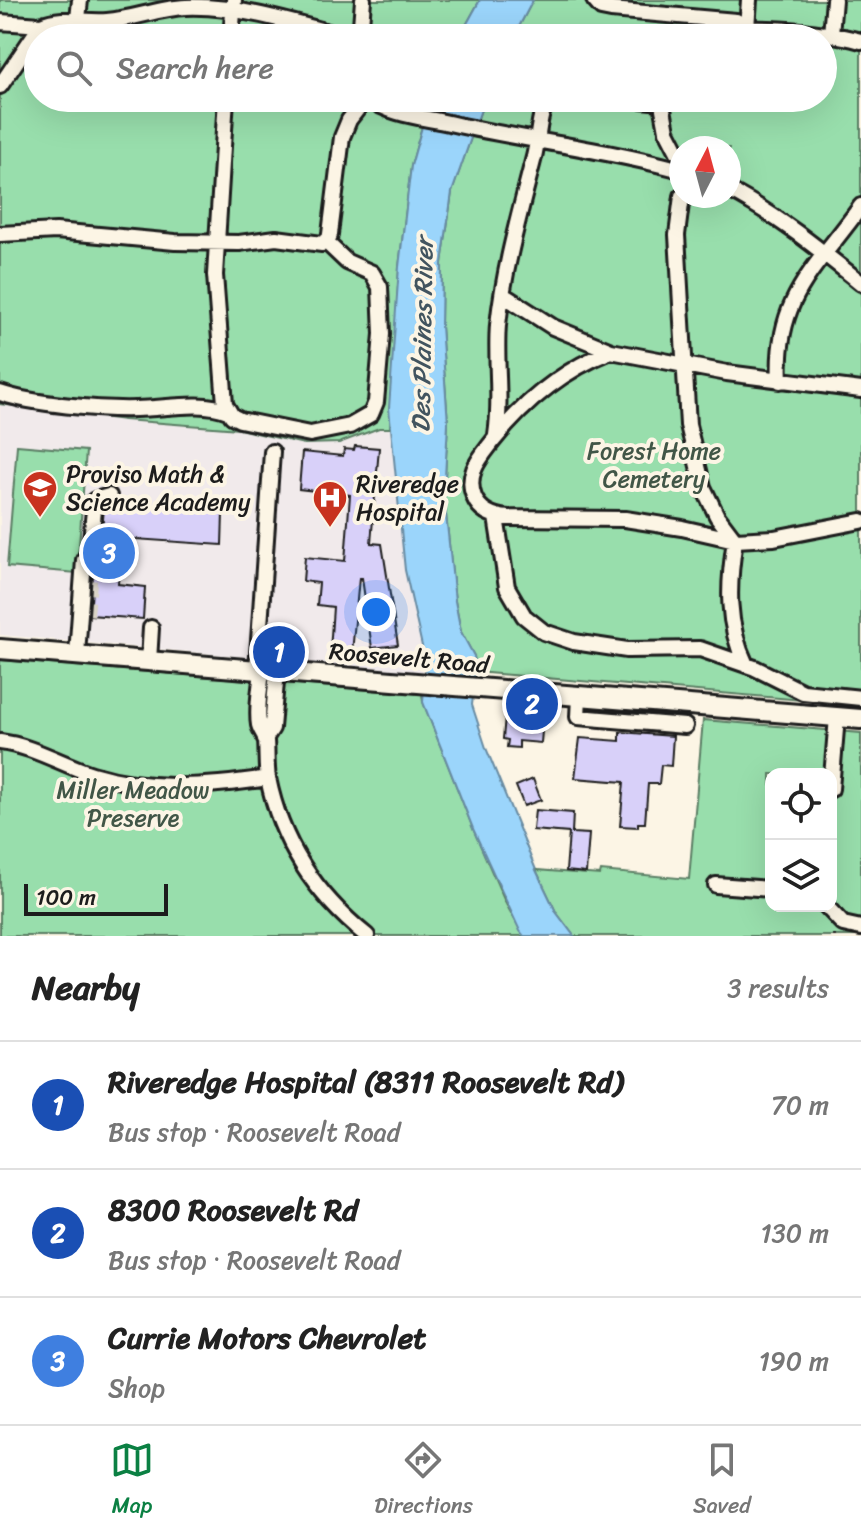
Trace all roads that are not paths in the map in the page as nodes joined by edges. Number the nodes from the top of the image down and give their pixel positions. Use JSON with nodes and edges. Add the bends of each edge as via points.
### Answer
{"nodes":[{"id":1,"x":80,"y":0,"type":"edge"},
{"id":2,"x":363,"y":0,"type":"edge"},
{"id":3,"x":594,"y":0,"type":"edge"},
{"id":4,"x":749,"y":0,"type":"edge"},
{"id":5,"x":834,"y":0,"type":"edge"},
{"id":6,"x":233,"y":5,"type":"edge"},
{"id":7,"x":78,"y":19,"type":"junction"},
{"id":8,"x":0,"y":22,"type":"edge"},
{"id":9,"x":27,"y":24,"type":"edge"},
{"id":10,"x":44,"y":24,"type":"edge"},
{"id":11,"x":300,"y":24,"type":"edge"},
{"id":12,"x":361,"y":24,"type":"edge"},
{"id":13,"x":741,"y":24,"type":"edge"},
{"id":14,"x":747,"y":24,"type":"edge"},
{"id":15,"x":832,"y":24,"type":"edge"},
{"id":16,"x":837,"y":35,"type":"edge"},
{"id":17,"x":861,"y":41,"type":"edge"},
{"id":18,"x":24,"y":50,"type":"edge"},
{"id":19,"x":0,"y":86,"type":"edge"},
{"id":20,"x":225,"y":112,"type":"edge"},
{"id":21,"x":356,"y":112,"type":"edge"},
{"id":22,"x":402,"y":112,"type":"edge"},
{"id":23,"x":541,"y":112,"type":"edge"},
{"id":24,"x":663,"y":112,"type":"edge"},
{"id":25,"x":670,"y":136,"type":"edge"},
{"id":26,"x":538,"y":142,"type":"junction"},
{"id":27,"x":669,"y":167,"type":"edge"},
{"id":28,"x":741,"y":197,"type":"edge"},
{"id":29,"x":861,"y":206,"type":"edge"},
{"id":30,"x":680,"y":208,"type":"edge"},
{"id":31,"x":0,"y":234,"type":"edge"},
{"id":32,"x":326,"y":242,"type":"junction"},
{"id":33,"x":216,"y":243,"type":"junction"},
{"id":34,"x":826,"y":253,"type":"junction"},
{"id":35,"x":861,"y":283,"type":"edge"},
{"id":36,"x":503,"y":295,"type":"junction"},
{"id":37,"x":611,"y":351,"type":"junction"},
{"id":38,"x":684,"y":366,"type":"junction"},
{"id":39,"x":780,"y":381,"type":"junction"},
{"id":40,"x":861,"y":390,"type":"edge"},
{"id":41,"x":0,"y":393,"type":"edge"},
{"id":42,"x":228,"y":411,"type":"junction"},
{"id":43,"x":495,"y":439,"type":"junction"},
{"id":44,"x":272,"y":452,"type":"dead end"},
{"id":45,"x":109,"y":496,"type":"dead end"},
{"id":46,"x":496,"y":517,"type":"junction"},
{"id":47,"x":861,"y":521,"type":"edge"},
{"id":48,"x":735,"y":540,"type":"junction"},
{"id":49,"x":151,"y":628,"type":"dead end"},
{"id":50,"x":0,"y":649,"type":"edge"},
{"id":51,"x":77,"y":654,"type":"junction"},
{"id":52,"x":149,"y":661,"type":"junction"},
{"id":53,"x":746,"y":665,"type":"junction"},
{"id":54,"x":265,"y":670,"type":"junction"},
{"id":55,"x":579,"y":696,"type":"junction"},
{"id":56,"x":861,"y":698,"type":"edge"},
{"id":57,"x":837,"y":717,"type":"junction"},
{"id":58,"x":861,"y":719,"type":"edge"},
{"id":59,"x":685,"y":726,"type":"dead end"},
{"id":60,"x":0,"y":742,"type":"edge"},
{"id":61,"x":833,"y":768,"type":"edge"},
{"id":62,"x":268,"y":778,"type":"junction"},
{"id":63,"x":716,"y":885,"type":"dead end"},
{"id":64,"x":765,"y":889,"type":"edge"},
{"id":65,"x":832,"y":912,"type":"edge"},
{"id":66,"x":861,"y":928,"type":"edge"},
{"id":67,"x":367,"y":936,"type":"edge"}],
"edges":[{"from":1,"to":7,"type":"lane"},
{"from":2,"to":12,"type":"lane"},
{"from":3,"to":13,"type":"lane","via":[[611,10]]},
{"from":4,"to":14,"type":"lane"},
{"from":5,"to":15,"type":"lane"},
{"from":6,"to":7,"type":"lane","via":[[166,9],[120,20]]},
{"from":6,"to":11,"type":"lane"},
{"from":7,"to":10,"type":"lane"},
{"from":8,"to":9,"type":"lane"},
{"from":16,"to":17,"type":"lane"},
{"from":18,"to":19,"type":"lane"},
{"from":20,"to":33,"type":"lane"},
{"from":21,"to":32,"type":"lane","via":[[342,137]]},
{"from":22,"to":26,"type":"lane"},
{"from":23,"to":26,"type":"lane"},
{"from":24,"to":25,"type":"lane"},
{"from":26,"to":27,"type":"lane"},
{"from":26,"to":36,"type":"lane"},
{"from":28,"to":34,"type":"lane"},
{"from":29,"to":34,"type":"lane"},
{"from":30,"to":38,"type":"lane","via":[[677,235]]},
{"from":31,"to":33,"type":"lane","via":[[56,231]]},
{"from":32,"to":33,"type":"lane","via":[[276,238]]},
{"from":32,"to":42,"type":"lane","via":[[347,262],[372,273],[380,287],[382,334],[371,414],[350,426],[310,434],[240,420]]},
{"from":33,"to":42,"type":"lane"},
{"from":34,"to":35,"type":"lane"},
{"from":34,"to":39,"type":"lane","via":[[804,279],[787,313],[779,347]]},
{"from":36,"to":37,"type":"lane","via":[[553,327]]},
{"from":36,"to":43,"type":"lane"},
{"from":37,"to":38,"type":"lane"},
{"from":37,"to":43,"type":"lane","via":[[543,389]]},
{"from":38,"to":39,"type":"lane"},
{"from":38,"to":48,"type":"lane","via":[[688,425],[699,474],[717,516]]},
{"from":39,"to":40,"type":"lane"},
{"from":41,"to":42,"type":"lane","via":[[86,406],[210,405]]},
{"from":43,"to":46,"type":"lane","via":[[474,468],[472,485],[479,506]]},
{"from":44,"to":54,"type":"lane"},
{"from":45,"to":51,"type":"lane","via":[[95,500]]},
{"from":46,"to":48,"type":"lane","via":[[625,519]]},
{"from":46,"to":53,"type":"lane","via":[[507,587],[524,616],[544,632],[627,650],[700,649]]},
{"from":47,"to":48,"type":"lane"},
{"from":48,"to":53,"type":"lane","via":[[730,611]]},
{"from":49,"to":52,"type":"lane"},
{"from":50,"to":51,"type":"main road","name":"Roosevelt Road"},
{"from":51,"to":52,"type":"main road","name":"Roosevelt Road"},
{"from":52,"to":54,"type":"main road","name":"Roosevelt Road"},
{"from":53,"to":56,"type":"lane","via":[[803,692]]},
{"from":54,"to":55,"type":"main road","name":"Roosevelt Road"},
{"from":54,"to":62,"type":"lane","via":[[272,728],[265,739]]},
{"from":55,"to":57,"type":"main road","name":"Roosevelt Road"},
{"from":55,"to":59,"type":"lane","via":[[578,717]]},
{"from":57,"to":58,"type":"main road","name":"Roosevelt Road"},
{"from":57,"to":61,"type":"lane"},
{"from":60,"to":62,"type":"lane","via":[[92,774],[145,785],[219,786]]},
{"from":62,"to":67,"type":"lane","via":[[299,861],[336,910]]},
{"from":63,"to":64,"type":"lane"},
{"from":65,"to":66,"type":"lane","via":[[843,924]]}]}
